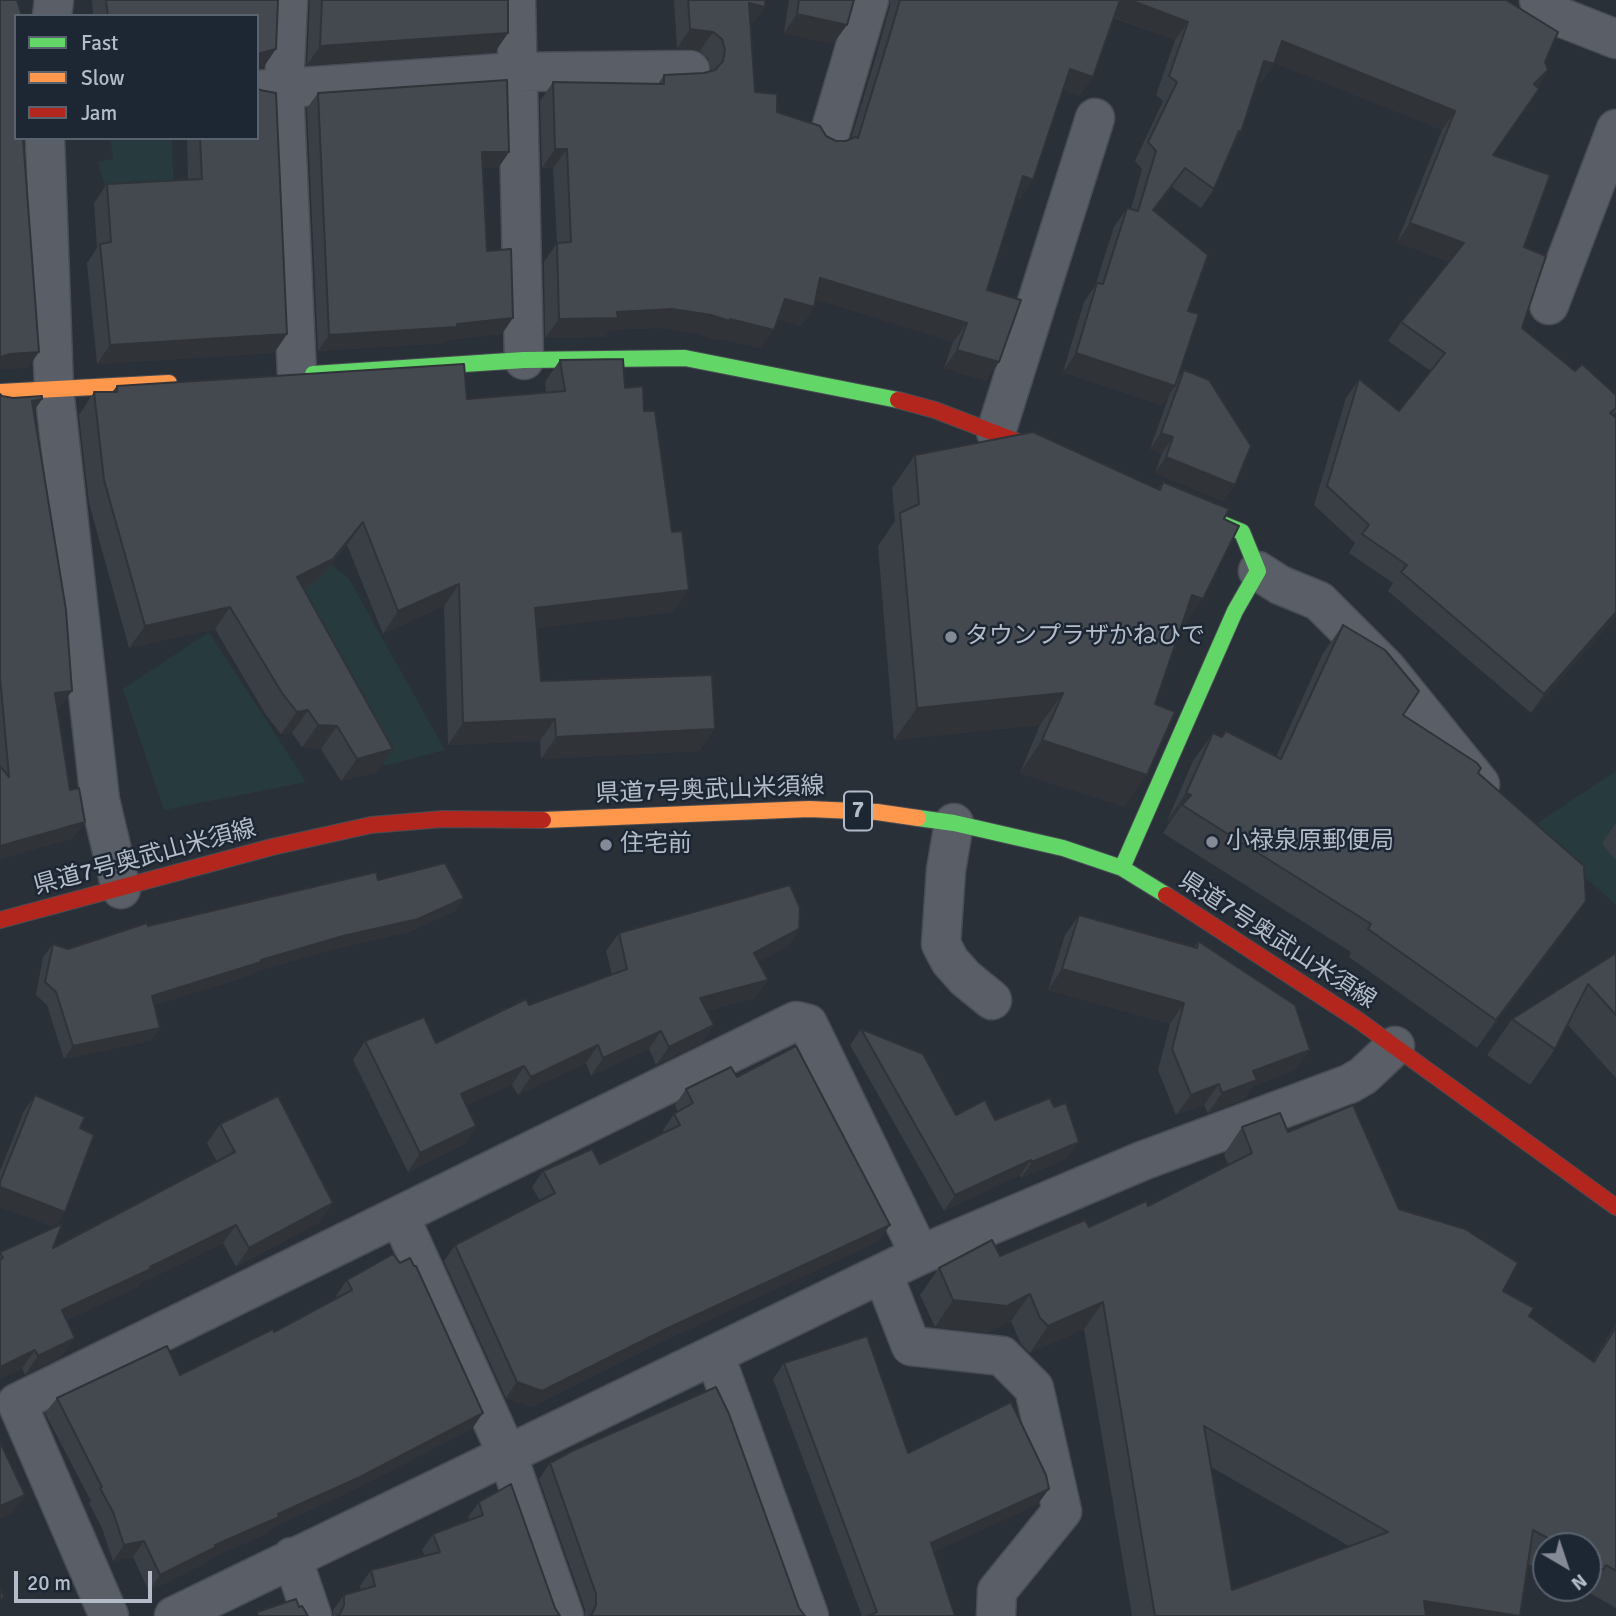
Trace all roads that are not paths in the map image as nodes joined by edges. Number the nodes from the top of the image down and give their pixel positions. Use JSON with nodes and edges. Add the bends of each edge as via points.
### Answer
{"nodes":[{"id":1,"x":288,"y":0,"type":"edge"},
{"id":2,"x":516,"y":0,"type":"edge"},
{"id":3,"x":869,"y":0,"type":"edge"},
{"id":4,"x":1539,"y":0,"type":"edge"},
{"id":5,"x":1616,"y":39,"type":"edge"},
{"id":6,"x":690,"y":70,"type":"dead end"},
{"id":7,"x":516,"y":72,"type":"junction"},
{"id":8,"x":271,"y":89,"type":"edge"},
{"id":9,"x":1095,"y":118,"type":"dead end"},
{"id":10,"x":1616,"y":129,"type":"edge"},
{"id":11,"x":828,"y":139,"type":"edge"},
{"id":12,"x":45,"y":140,"type":"edge"},
{"id":13,"x":1549,"y":305,"type":"dead end"},
{"id":14,"x":524,"y":359,"type":"junction"},
{"id":15,"x":290,"y":376,"type":"joint"},
{"id":16,"x":189,"y":382,"type":"edge"},
{"id":17,"x":54,"y":389,"type":"junction"},
{"id":18,"x":0,"y":392,"type":"edge"},
{"id":19,"x":996,"y":432,"type":"junction"},
{"id":20,"x":1073,"y":464,"type":"edge"},
{"id":21,"x":1177,"y":506,"type":"edge"},
{"id":22,"x":1258,"y":571,"type":"junction"},
{"id":23,"x":1501,"y":810,"type":"edge"},
{"id":24,"x":954,"y":823,"type":"junction"},
{"id":25,"x":1122,"y":868,"type":"junction"},
{"id":26,"x":121,"y":889,"type":"junction"},
{"id":27,"x":0,"y":920,"type":"edge"},
{"id":28,"x":992,"y":1000,"type":"dead end"},
{"id":29,"x":1395,"y":1046,"type":"junction"},
{"id":30,"x":1616,"y":1207,"type":"edge"},
{"id":31,"x":400,"y":1217,"type":"junction"},
{"id":32,"x":920,"y":1255,"type":"junction"},
{"id":33,"x":883,"y":1274,"type":"junction"},
{"id":34,"x":715,"y":1356,"type":"junction"},
{"id":35,"x":507,"y":1454,"type":"junction"},
{"id":36,"x":292,"y":1557,"type":"junction"},
{"id":37,"x":109,"y":1616,"type":"edge"},
{"id":38,"x":174,"y":1616,"type":"edge"},
{"id":39,"x":312,"y":1616,"type":"edge"},
{"id":40,"x":564,"y":1616,"type":"edge"},
{"id":41,"x":809,"y":1616,"type":"edge"},
{"id":42,"x":996,"y":1616,"type":"edge"}],
"edges":[{"from":1,"to":8,"type":"street"},
{"from":2,"to":7,"type":"street"},
{"from":3,"to":11,"type":"street"},
{"from":4,"to":5,"type":"street","via":[[1560,18]]},
{"from":6,"to":7,"type":"street"},
{"from":7,"to":8,"type":"street"},
{"from":7,"to":14,"type":"street"},
{"from":8,"to":15,"type":"street"},
{"from":9,"to":19,"type":"street"},
{"from":10,"to":13,"type":"street"},
{"from":12,"to":17,"type":"street"},
{"from":14,"to":15,"type":"main road"},
{"from":14,"to":19,"type":"main road","via":[[685,358],[875,394]]},
{"from":16,"to":17,"type":"main road"},
{"from":17,"to":18,"type":"main road"},
{"from":17,"to":26,"type":"street","via":[[100,800]]},
{"from":19,"to":20,"type":"main road"},
{"from":21,"to":22,"type":"main road","via":[[1242,532]]},
{"from":22,"to":23,"type":"street","via":[[1319,601],[1386,668]]},
{"from":22,"to":25,"type":"main road","via":[[1234,611]]},
{"from":24,"to":25,"type":"main road","name":"県道7号奥武山米須線","number":"7","via":[[1063,848]]},
{"from":24,"to":26,"type":"main road","name":"県道7号奥武山米須線","number":"7","via":[[808,808],[511,821],[443,819],[371,825]]},
{"from":24,"to":28,"type":"street","via":[[941,944],[965,978]]},
{"from":25,"to":29,"type":"main road","name":"県道7号奥武山米須線","number":"7"},
{"from":26,"to":27,"type":"main road","name":"県道7号奥武山米須線","number":"7"},
{"from":29,"to":30,"type":"main road","name":"県道7号奥武山米須線","number":"7"},
{"from":29,"to":32,"type":"street","via":[[1349,1084],[1142,1161]]},
{"from":31,"to":32,"type":"street","via":[[796,1021],[808,1024]]},
{"from":31,"to":35,"type":"street"},
{"from":31,"to":37,"type":"street","via":[[17,1403]]},
{"from":32,"to":33,"type":"street"},
{"from":33,"to":34,"type":"street"},
{"from":33,"to":42,"type":"street","via":[[911,1346],[1002,1356],[1034,1388],[1062,1510],[997,1591]]},
{"from":34,"to":35,"type":"street"},
{"from":34,"to":41,"type":"street"},
{"from":35,"to":36,"type":"street"},
{"from":35,"to":40,"type":"street"},
{"from":36,"to":38,"type":"street"},
{"from":36,"to":39,"type":"street"}]}
